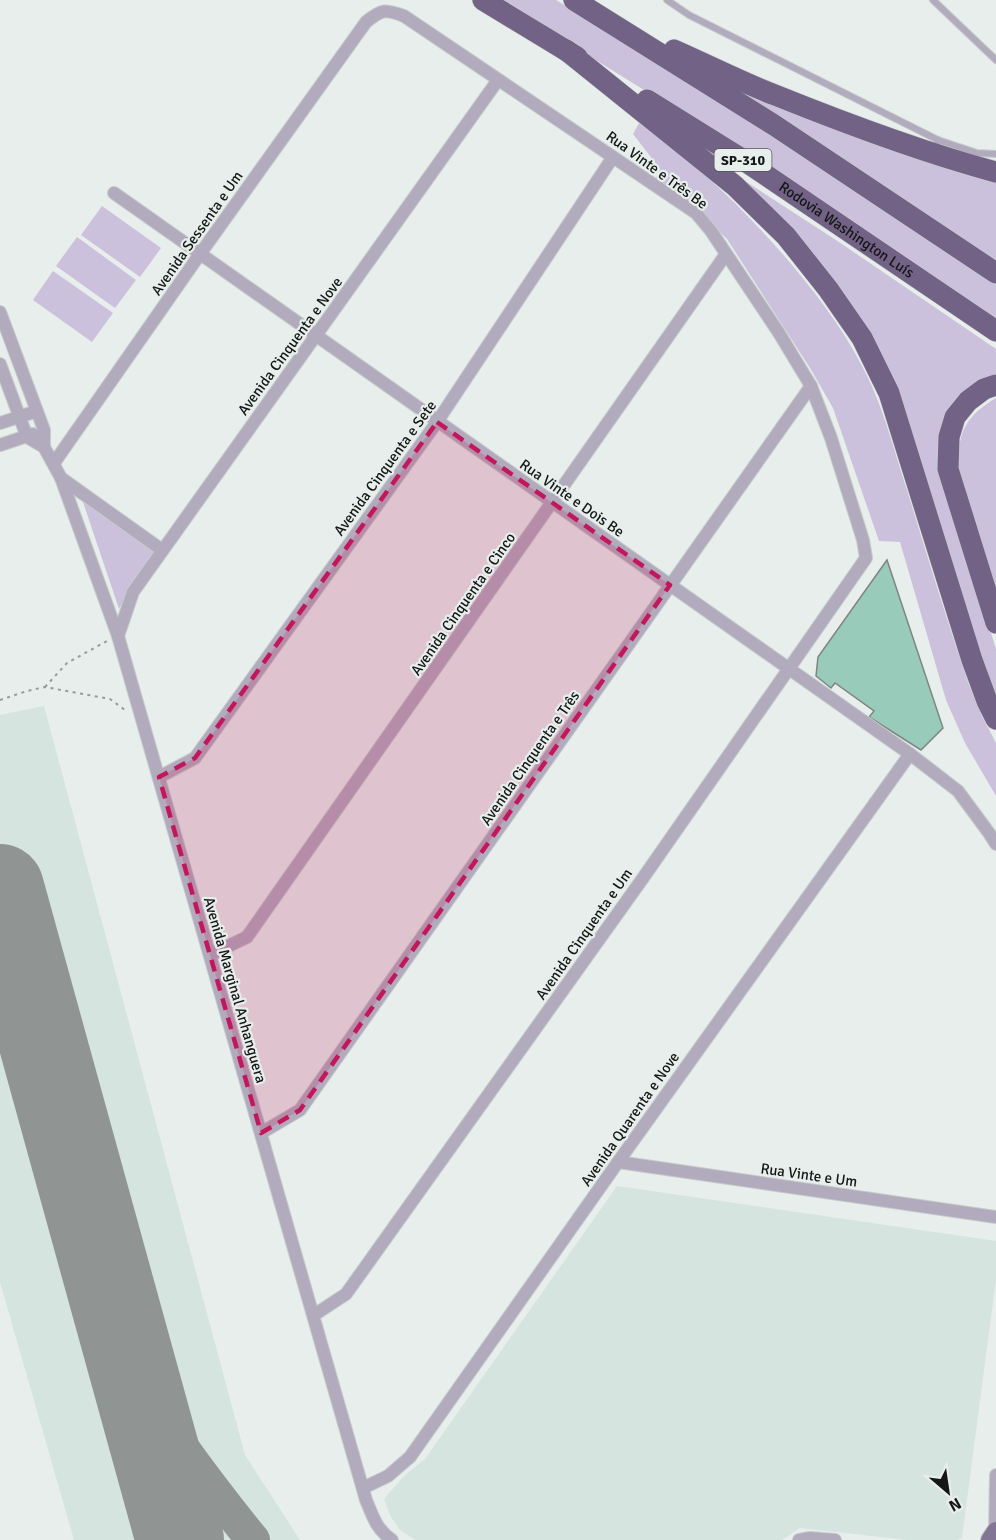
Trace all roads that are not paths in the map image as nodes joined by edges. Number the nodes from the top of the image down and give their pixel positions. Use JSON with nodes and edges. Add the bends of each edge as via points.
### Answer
{"nodes":[{"id":1,"x":483,"y":0,"type":"edge"},
{"id":2,"x":574,"y":0,"type":"edge"},
{"id":3,"x":667,"y":0,"type":"edge"},
{"id":4,"x":933,"y":0,"type":"edge"},
{"id":5,"x":366,"y":22,"type":"joint"},
{"id":6,"x":619,"y":27,"type":"junction"},
{"id":7,"x":566,"y":50,"type":"junction"},
{"id":8,"x":996,"y":60,"type":"edge"},
{"id":9,"x":498,"y":80,"type":"junction"},
{"id":10,"x":935,"y":147,"type":"junction"},
{"id":11,"x":996,"y":153,"type":"edge"},
{"id":12,"x":614,"y":157,"type":"junction"},
{"id":13,"x":996,"y":172,"type":"edge"},
{"id":14,"x":114,"y":193,"type":"dead end"},
{"id":15,"x":200,"y":254,"type":"junction"},
{"id":16,"x":726,"y":254,"type":"junction"},
{"id":17,"x":996,"y":273,"type":"edge"},
{"id":18,"x":0,"y":312,"type":"edge"},
{"id":19,"x":996,"y":331,"type":"edge"},
{"id":20,"x":315,"y":336,"type":"junction"},
{"id":21,"x":0,"y":364,"type":"edge"},
{"id":22,"x":996,"y":385,"type":"edge"},
{"id":23,"x":811,"y":386,"type":"junction"},
{"id":24,"x":36,"y":411,"type":"junction"},
{"id":25,"x":18,"y":417,"type":"junction"},
{"id":26,"x":437,"y":422,"type":"junction"},
{"id":27,"x":0,"y":423,"type":"edge"},
{"id":28,"x":44,"y":430,"type":"junction"},
{"id":29,"x":27,"y":437,"type":"junction"},
{"id":30,"x":0,"y":445,"type":"edge"},
{"id":31,"x":44,"y":447,"type":"junction"},
{"id":32,"x":54,"y":463,"type":"junction"},
{"id":33,"x":61,"y":478,"type":"junction"},
{"id":34,"x":552,"y":502,"type":"junction"},
{"id":35,"x":162,"y":550,"type":"junction"},
{"id":36,"x":866,"y":558,"type":"joint"},
{"id":37,"x":670,"y":585,"type":"junction"},
{"id":38,"x":996,"y":623,"type":"edge"},
{"id":39,"x":118,"y":636,"type":"junction"},
{"id":40,"x":789,"y":669,"type":"junction"},
{"id":41,"x":996,"y":719,"type":"edge"},
{"id":42,"x":910,"y":754,"type":"junction"},
{"id":43,"x":159,"y":777,"type":"junction"},
{"id":44,"x":996,"y":844,"type":"edge"},
{"id":45,"x":210,"y":955,"type":"junction"},
{"id":46,"x":261,"y":1133,"type":"junction"},
{"id":47,"x":618,"y":1162,"type":"junction"},
{"id":48,"x":996,"y":1217,"type":"edge"},
{"id":49,"x":314,"y":1315,"type":"junction"},
{"id":50,"x":996,"y":1475,"type":"edge"},
{"id":51,"x":363,"y":1488,"type":"junction"},
{"id":52,"x":994,"y":1535,"type":"edge"},
{"id":53,"x":392,"y":1540,"type":"edge"},
{"id":54,"x":800,"y":1540,"type":"edge"},
{"id":55,"x":835,"y":1540,"type":"edge"}],
"edges":[{"from":1,"to":7,"type":"highway","name":"Rodovia Washington Luís","number":"SP-310"},
{"from":2,"to":6,"type":"highway","number":"SP-310"},
{"from":3,"to":10,"type":"lane"},
{"from":4,"to":8,"type":"lane"},
{"from":5,"to":9,"type":"street","name":"Rua Vinte e Três Be","via":[[388,10],[404,16]]},
{"from":5,"to":15,"type":"street","name":"Avenida Sessenta e Um"},
{"from":6,"to":10,"type":"highway","via":[[773,94]]},
{"from":6,"to":17,"type":"highway","number":"SP-310"},
{"from":7,"to":19,"type":"highway","name":"Rodovia Washington Luís","number":"SP-310","via":[[745,161]]},
{"from":7,"to":41,"type":"highway","via":[[735,186],[786,236],[862,338],[889,393],[972,660]]},
{"from":9,"to":12,"type":"street","name":"Rua Vinte e Três Be"},
{"from":9,"to":20,"type":"street","name":"Avenida Cinquenta e Nove"},
{"from":10,"to":11,"type":"lane"},
{"from":10,"to":13,"type":"highway"},
{"from":12,"to":16,"type":"street","name":"Rua Vinte e Três Be","via":[[696,213]]},
{"from":12,"to":26,"type":"street","name":"Avenida Cinquenta e Sete"},
{"from":14,"to":15,"type":"street","name":"Rua Vinte e Dois Be"},
{"from":15,"to":20,"type":"street","name":"Rua Vinte e Dois Be"},
{"from":15,"to":32,"type":"street","name":"Avenida Sessenta e Um"},
{"from":16,"to":23,"type":"street","name":"Rua Vinte e Três Be"},
{"from":16,"to":34,"type":"street","name":"Avenida Cinquenta e Cinco"},
{"from":18,"to":24,"type":"street"},
{"from":20,"to":26,"type":"street","name":"Rua Vinte e Dois Be"},
{"from":20,"to":35,"type":"street","name":"Avenida Cinquenta e Nove"},
{"from":21,"to":25,"type":"street"},
{"from":22,"to":38,"type":"highway","via":[[968,401],[955,417],[949,437],[948,470]]},
{"from":23,"to":36,"type":"street","name":"Rua Vinte e Três Be","via":[[831,438]]},
{"from":23,"to":37,"type":"street","name":"Avenida Cinquenta e Três"},
{"from":24,"to":25,"type":"street"},
{"from":24,"to":28,"type":"street"},
{"from":25,"to":27,"type":"street"},
{"from":25,"to":29,"type":"street"},
{"from":26,"to":34,"type":"street","name":"Rua Vinte e Dois Be"},
{"from":26,"to":43,"type":"street","name":"Avenida Cinquenta e Sete","via":[[195,758]]},
{"from":28,"to":29,"type":"street"},
{"from":28,"to":31,"type":"street"},
{"from":29,"to":30,"type":"street"},
{"from":29,"to":31,"type":"street","name":"Avenida Marginal Anhanguera"},
{"from":31,"to":32,"type":"street","name":"Avenida Marginal Anhanguera"},
{"from":32,"to":33,"type":"street","name":"Avenida Marginal Anhanguera"},
{"from":33,"to":35,"type":"street"},
{"from":33,"to":39,"type":"street","name":"Avenida Marginal Anhanguera"},
{"from":34,"to":37,"type":"street","name":"Rua Vinte e Dois Be"},
{"from":34,"to":45,"type":"street","name":"Avenida Cinquenta e Cinco","via":[[247,937]]},
{"from":35,"to":39,"type":"street","name":"Avenida Cinquenta e Nove","via":[[133,592]]},
{"from":36,"to":40,"type":"street","name":"Avenida Cinquenta e Um"},
{"from":37,"to":40,"type":"street","name":"Rua Vinte e Dois Be"},
{"from":37,"to":46,"type":"street","name":"Avenida Cinquenta e Três","via":[[300,1110]]},
{"from":39,"to":43,"type":"street","name":"Avenida Marginal Anhanguera"},
{"from":40,"to":42,"type":"street","name":"Rua Vinte e Dois Be"},
{"from":40,"to":49,"type":"street","name":"Avenida Cinquenta e Um","via":[[346,1294]]},
{"from":42,"to":44,"type":"street","name":"Rua Vinte e Dois Be","via":[[958,791]]},
{"from":42,"to":47,"type":"street","name":"Avenida Quarenta e Nove"},
{"from":43,"to":45,"type":"street","name":"Avenida Marginal Anhanguera"},
{"from":45,"to":46,"type":"street","name":"Avenida Marginal Anhanguera"},
{"from":46,"to":49,"type":"street","name":"Avenida Marginal Anhanguera"},
{"from":47,"to":48,"type":"street","name":"Rua Vinte e Um"},
{"from":47,"to":51,"type":"street","name":"Avenida Quarenta e Nove","via":[[410,1457],[388,1476]]},
{"from":49,"to":51,"type":"street","name":"Avenida Marginal Anhanguera"},
{"from":50,"to":52,"type":"street"},
{"from":51,"to":53,"type":"street","name":"Avenida Marginal Anhanguera","via":[[374,1520]]},
{"from":54,"to":55,"type":"street"}]}
